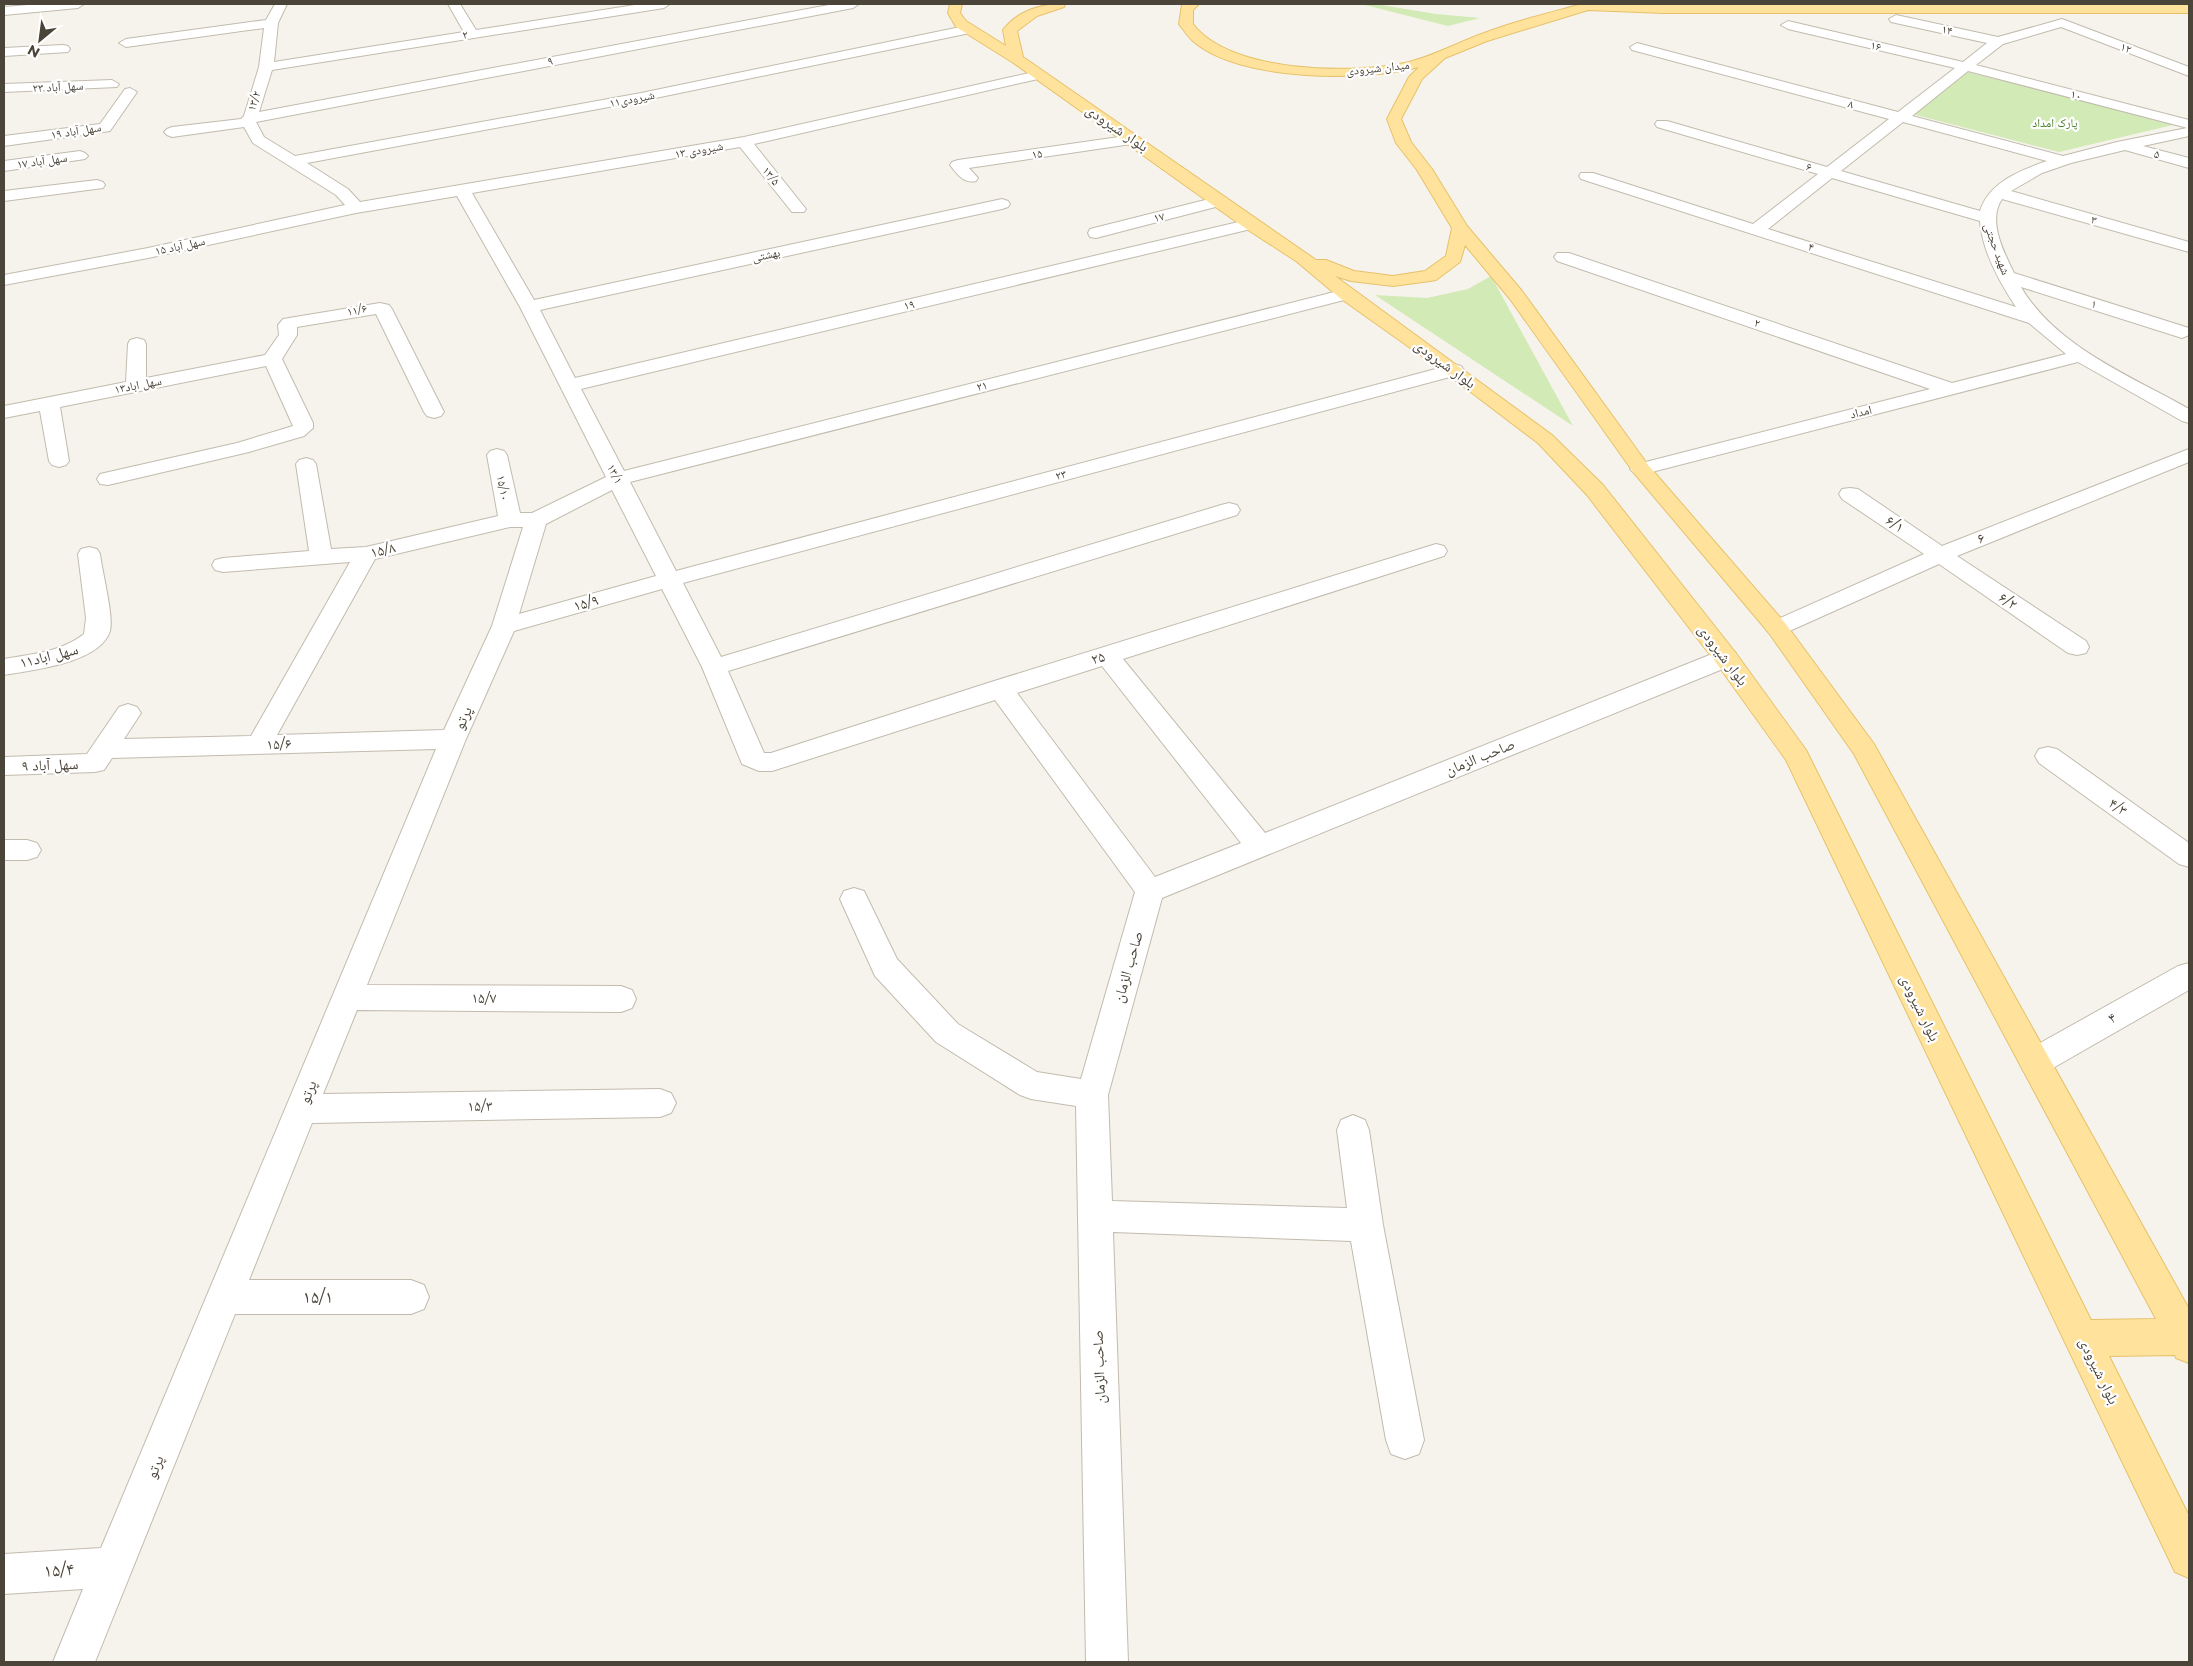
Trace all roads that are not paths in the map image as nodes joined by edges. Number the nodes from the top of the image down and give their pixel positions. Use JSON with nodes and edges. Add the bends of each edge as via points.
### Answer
{"nodes":[{"id":1,"x":78,"y":4,"type":"edge"},
{"id":2,"x":281,"y":4,"type":"edge"},
{"id":3,"x":454,"y":4,"type":"edge"},
{"id":4,"x":664,"y":4,"type":"edge"},
{"id":5,"x":853,"y":4,"type":"edge"},
{"id":6,"x":956,"y":4,"type":"edge"},
{"id":7,"x":1059,"y":4,"type":"edge"},
{"id":8,"x":1192,"y":4,"type":"edge"},
{"id":9,"x":1832,"y":4,"type":"edge"},
{"id":10,"x":1591,"y":5,"type":"edge"},
{"id":11,"x":1852,"y":8,"type":"junction"},
{"id":12,"x":2189,"y":9,"type":"edge"},
{"id":13,"x":4,"y":11,"type":"edge"},
{"id":14,"x":1896,"y":18,"type":"dead end"},
{"id":15,"x":271,"y":23,"type":"junction"},
{"id":16,"x":1788,"y":25,"type":"dead end"},
{"id":17,"x":970,"y":29,"type":"junction"},
{"id":18,"x":472,"y":34,"type":"junction"},
{"id":19,"x":1998,"y":41,"type":"junction"},
{"id":20,"x":126,"y":43,"type":"dead end"},
{"id":21,"x":1637,"y":47,"type":"dead end"},
{"id":22,"x":63,"y":49,"type":"dead end"},
{"id":23,"x":4,"y":52,"type":"edge"},
{"id":24,"x":1441,"y":55,"type":"junction"},
{"id":25,"x":1017,"y":59,"type":"junction"},
{"id":26,"x":1964,"y":66,"type":"junction"},
{"id":27,"x":266,"y":67,"type":"junction"},
{"id":28,"x":2189,"y":72,"type":"edge"},
{"id":29,"x":1038,"y":75,"type":"junction"},
{"id":30,"x":112,"y":84,"type":"dead end"},
{"id":31,"x":4,"y":88,"type":"edge"},
{"id":32,"x":130,"y":92,"type":"dead end"},
{"id":33,"x":1899,"y":117,"type":"junction"},
{"id":34,"x":248,"y":120,"type":"junction"},
{"id":35,"x":1662,"y":124,"type":"dead end"},
{"id":36,"x":2189,"y":124,"type":"edge"},
{"id":37,"x":172,"y":132,"type":"dead end"},
{"id":38,"x":2189,"y":132,"type":"edge"},
{"id":39,"x":1133,"y":140,"type":"junction"},
{"id":40,"x":4,"y":141,"type":"edge"},
{"id":41,"x":744,"y":142,"type":"junction"},
{"id":42,"x":2124,"y":146,"type":"junction"},
{"id":43,"x":80,"y":156,"type":"dead end"},
{"id":44,"x":294,"y":161,"type":"junction"},
{"id":45,"x":2065,"y":162,"type":"junction"},
{"id":46,"x":2189,"y":163,"type":"edge"},
{"id":47,"x":4,"y":166,"type":"edge"},
{"id":48,"x":1829,"y":172,"type":"junction"},
{"id":49,"x":1587,"y":176,"type":"dead end"},
{"id":50,"x":970,"y":178,"type":"dead end"},
{"id":51,"x":97,"y":185,"type":"dead end"},
{"id":52,"x":462,"y":190,"type":"junction"},
{"id":53,"x":1999,"y":193,"type":"junction"},
{"id":54,"x":4,"y":196,"type":"edge"},
{"id":55,"x":1221,"y":201,"type":"junction"},
{"id":56,"x":1002,"y":204,"type":"dead end"},
{"id":57,"x":356,"y":208,"type":"junction"},
{"id":58,"x":798,"y":209,"type":"dead end"},
{"id":59,"x":1986,"y":218,"type":"junction"},
{"id":60,"x":1251,"y":224,"type":"junction"},
{"id":61,"x":1460,"y":228,"type":"junction"},
{"id":62,"x":1756,"y":230,"type":"junction"},
{"id":63,"x":1096,"y":233,"type":"dead end"},
{"id":64,"x":2189,"y":247,"type":"edge"},
{"id":65,"x":1302,"y":257,"type":"junction"},
{"id":66,"x":1563,"y":257,"type":"dead end"},
{"id":67,"x":2006,"y":276,"type":"junction"},
{"id":68,"x":4,"y":280,"type":"edge"},
{"id":69,"x":1346,"y":294,"type":"junction"},
{"id":70,"x":529,"y":307,"type":"junction"},
{"id":71,"x":2034,"y":319,"type":"junction"},
{"id":72,"x":2182,"y":332,"type":"dead end"},
{"id":73,"x":136,"y":344,"type":"dead end"},
{"id":74,"x":2080,"y":356,"type":"junction"},
{"id":75,"x":272,"y":359,"type":"junction"},
{"id":76,"x":1454,"y":370,"type":"junction"},
{"id":77,"x":136,"y":385,"type":"junction"},
{"id":78,"x":568,"y":386,"type":"junction"},
{"id":79,"x":1951,"y":389,"type":"junction"},
{"id":80,"x":49,"y":403,"type":"junction"},
{"id":81,"x":4,"y":412,"type":"edge"},
{"id":82,"x":434,"y":412,"type":"dead end"},
{"id":83,"x":2189,"y":416,"type":"edge"},
{"id":84,"x":497,"y":455,"type":"dead end"},
{"id":85,"x":2189,"y":455,"type":"edge"},
{"id":86,"x":59,"y":461,"type":"dead end"},
{"id":87,"x":306,"y":464,"type":"dead end"},
{"id":88,"x":1641,"y":469,"type":"junction"},
{"id":89,"x":108,"y":478,"type":"dead end"},
{"id":90,"x":618,"y":479,"type":"junction"},
{"id":91,"x":1850,"y":494,"type":"dead end"},
{"id":92,"x":1229,"y":510,"type":"dead end"},
{"id":93,"x":523,"y":520,"type":"junction"},
{"id":94,"x":1436,"y":551,"type":"dead end"},
{"id":95,"x":89,"y":554,"type":"dead end"},
{"id":96,"x":366,"y":554,"type":"junction"},
{"id":97,"x":1940,"y":555,"type":"junction"},
{"id":98,"x":321,"y":557,"type":"junction"},
{"id":99,"x":223,"y":565,"type":"dead end"},
{"id":100,"x":668,"y":580,"type":"junction"},
{"id":101,"x":504,"y":626,"type":"junction"},
{"id":102,"x":1777,"y":628,"type":"junction"},
{"id":103,"x":2077,"y":647,"type":"dead end"},
{"id":104,"x":1107,"y":655,"type":"junction"},
{"id":105,"x":1726,"y":658,"type":"junction"},
{"id":106,"x":4,"y":667,"type":"edge"},
{"id":107,"x":714,"y":667,"type":"junction"},
{"id":108,"x":1000,"y":688,"type":"junction"},
{"id":109,"x":128,"y":713,"type":"dead end"},
{"id":110,"x":453,"y":739,"type":"junction"},
{"id":111,"x":259,"y":744,"type":"junction"},
{"id":112,"x":104,"y":749,"type":"junction"},
{"id":113,"x":2048,"y":756,"type":"dead end"},
{"id":114,"x":759,"y":762,"type":"joint"},
{"id":115,"x":4,"y":766,"type":"edge"},
{"id":116,"x":1259,"y":846,"type":"junction"},
{"id":117,"x":2189,"y":857,"type":"edge"},
{"id":118,"x":1150,"y":891,"type":"junction"},
{"id":119,"x":854,"y":899,"type":"dead end"},
{"id":120,"x":2189,"y":974,"type":"edge"},
{"id":121,"x":347,"y":997,"type":"junction"},
{"id":122,"x":621,"y":999,"type":"dead end"},
{"id":123,"x":2035,"y":1062,"type":"junction"},
{"id":124,"x":1092,"y":1095,"type":"junction"},
{"id":125,"x":660,"y":1102,"type":"dead end"},
{"id":126,"x":301,"y":1109,"type":"junction"},
{"id":127,"x":1353,"y":1130,"type":"dead end"},
{"id":128,"x":1095,"y":1216,"type":"junction"},
{"id":129,"x":1366,"y":1225,"type":"junction"},
{"id":130,"x":224,"y":1297,"type":"junction"},
{"id":131,"x":411,"y":1297,"type":"dead end"},
{"id":132,"x":2083,"y":1338,"type":"junction"},
{"id":133,"x":2187,"y":1341,"type":"edge"},
{"id":134,"x":1405,"y":1440,"type":"dead end"},
{"id":135,"x":2189,"y":1558,"type":"edge"},
{"id":136,"x":114,"y":1567,"type":"junction"},
{"id":137,"x":4,"y":1574,"type":"edge"},
{"id":138,"x":74,"y":1662,"type":"edge"},
{"id":139,"x":1107,"y":1662,"type":"edge"}],
"edges":[{"from":1,"to":13,"type":"street"},
{"from":2,"to":15,"type":"street","name":"۱۳/۲"},
{"from":3,"to":18,"type":"street"},
{"from":4,"to":18,"type":"street","name":"۲"},
{"from":5,"to":34,"type":"street","name":"۹"},
{"from":6,"to":17,"type":"main road","name":"بلوار شیرودی","via":[[954,13],[961,24]]},
{"from":7,"to":25,"type":"main road","via":[[1031,14],[1010,30]]},
{"from":8,"to":24,"type":"main road","name":"میدان شیرودی","via":[[1187,8],[1186,24],[1200,40],[1228,55],[1268,66],[1315,72],[1364,72],[1408,66]]},
{"from":9,"to":11,"type":"main road"},
{"from":10,"to":11,"type":"main road","via":[[1664,9]]},
{"from":10,"to":24,"type":"main road","name":"میدان شیرودی","via":[[1529,21]]},
{"from":11,"to":12,"type":"main road"},
{"from":14,"to":19,"type":"street","name":"۱۴"},
{"from":15,"to":20,"type":"street"},
{"from":15,"to":27,"type":"street","name":"۱۳/۲"},
{"from":16,"to":26,"type":"street","name":"۱۶"},
{"from":17,"to":25,"type":"main road","name":"بلوار شیرودی"},
{"from":17,"to":44,"type":"street","name":"۱۱شیرودی","via":[[641,98]]},
{"from":18,"to":27,"type":"street","name":"۲"},
{"from":19,"to":26,"type":"street"},
{"from":19,"to":28,"type":"street","name":"۱۲","via":[[2062,23]]},
{"from":21,"to":33,"type":"street","name":"۸"},
{"from":22,"to":23,"type":"street"},
{"from":24,"to":61,"type":"main road","via":[[1416,77],[1394,119],[1404,142],[1424,168]]},
{"from":25,"to":29,"type":"main road","name":"بلوار شیرودی"},
{"from":26,"to":33,"type":"street"},
{"from":26,"to":36,"type":"street","name":"۱۰"},
{"from":27,"to":34,"type":"street","name":"۱۳/۲"},
{"from":29,"to":39,"type":"main road","name":"بلوار شیرودی"},
{"from":29,"to":41,"type":"street","name":"شیرودی ۱۳"},
{"from":30,"to":31,"type":"street","name":"سهل آباد ۲۳"},
{"from":32,"to":40,"type":"street","name":"سهل آباد ۱۹","via":[[105,128]]},
{"from":33,"to":45,"type":"street","name":"۸"},
{"from":33,"to":48,"type":"street"},
{"from":34,"to":37,"type":"street","name":"۹"},
{"from":34,"to":44,"type":"street","name":"۱۳/۲","via":[[258,140]]},
{"from":35,"to":48,"type":"street","name":"۶"},
{"from":38,"to":42,"type":"street","name":"شهید حجتی"},
{"from":39,"to":50,"type":"street","name":"۱۵","via":[[958,165]]},
{"from":39,"to":55,"type":"main road","name":"بلوار شیرودی"},
{"from":41,"to":52,"type":"street","name":"شیرودی ۱۳"},
{"from":41,"to":58,"type":"street","name":"۱۳/۵"},
{"from":42,"to":45,"type":"street","name":"شهید حجتی"},
{"from":42,"to":46,"type":"street","name":"۵"},
{"from":43,"to":47,"type":"street","name":"سهل آباد ۱۷"},
{"from":44,"to":57,"type":"street","name":"۱۳/۲","via":[[342,192]]},
{"from":45,"to":53,"type":"street","name":"شهید حجتی","via":[[2012,182]]},
{"from":48,"to":59,"type":"street","name":"۶"},
{"from":48,"to":62,"type":"street"},
{"from":49,"to":62,"type":"street","name":"۴"},
{"from":51,"to":54,"type":"street"},
{"from":52,"to":57,"type":"street","name":"شیرودی ۱۳"},
{"from":52,"to":70,"type":"street","name":"۱۳/۱"},
{"from":53,"to":59,"type":"street","name":"شهید حجتی","via":[[1990,203]]},
{"from":53,"to":64,"type":"street","name":"۳"},
{"from":55,"to":60,"type":"main road","name":"بلوار شیرودی"},
{"from":55,"to":63,"type":"street","name":"۱۷"},
{"from":56,"to":70,"type":"street","name":"بهشتی"},
{"from":57,"to":68,"type":"street","name":"سهل آباد ۱۵"},
{"from":59,"to":67,"type":"street","name":"شهید حجتی"},
{"from":60,"to":65,"type":"main road","name":"بلوار شیرودی"},
{"from":60,"to":78,"type":"street","name":"۱۹"},
{"from":61,"to":65,"type":"main road","via":[[1454,258],[1430,276],[1393,281],[1350,276]]},
{"from":61,"to":88,"type":"main road","via":[[1516,295]]},
{"from":62,"to":71,"type":"street","name":"۴"},
{"from":65,"to":69,"type":"main road","name":"بلوار شیرودی"},
{"from":66,"to":79,"type":"street","name":"۲"},
{"from":67,"to":71,"type":"street","name":"شهید حجتی"},
{"from":67,"to":72,"type":"street","name":"۱"},
{"from":69,"to":76,"type":"main road","name":"بلوار شیرودی"},
{"from":69,"to":90,"type":"street","name":"۲۱"},
{"from":70,"to":78,"type":"street","name":"۱۳/۱"},
{"from":71,"to":74,"type":"street","name":"شهید حجتی"},
{"from":73,"to":77,"type":"street"},
{"from":74,"to":79,"type":"street","name":"امداد"},
{"from":74,"to":83,"type":"street","name":"شهید حجتی"},
{"from":75,"to":77,"type":"street","name":"سهل اباد۱۳"},
{"from":75,"to":82,"type":"street","name":"۱۱/۶","via":[[288,335],[287,325],[290,323],[380,308]]},
{"from":75,"to":89,"type":"street","via":[[303,428],[242,448]]},
{"from":76,"to":100,"type":"street","name":"۲۳"},
{"from":76,"to":105,"type":"main road","name":"بلوار شیرودی","via":[[1545,439],[1595,490]]},
{"from":77,"to":80,"type":"street","name":"سهل اباد۱۳"},
{"from":78,"to":90,"type":"street","name":"۱۳/۱"},
{"from":79,"to":88,"type":"street","name":"امداد"},
{"from":80,"to":81,"type":"street","name":"سهل اباد۱۳"},
{"from":80,"to":86,"type":"street"},
{"from":84,"to":93,"type":"street","name":"۱۵/۱۰"},
{"from":85,"to":97,"type":"street","name":"۶"},
{"from":87,"to":98,"type":"street"},
{"from":88,"to":102,"type":"main road"},
{"from":90,"to":93,"type":"street","name":"۲۱"},
{"from":90,"to":100,"type":"street","name":"۱۳/۱"},
{"from":91,"to":97,"type":"street","name":"۶/۱"},
{"from":92,"to":107,"type":"street"},
{"from":93,"to":96,"type":"street","name":"۱۵/۸"},
{"from":93,"to":101,"type":"street","name":"پرتو"},
{"from":94,"to":104,"type":"street","name":"۲۵"},
{"from":95,"to":106,"type":"street","name":"سهل اباد۱۱","via":[[99,630],[91,644],[73,652]]},
{"from":96,"to":98,"type":"street","name":"۱۵/۸"},
{"from":96,"to":111,"type":"street"},
{"from":97,"to":102,"type":"street","name":"۶"},
{"from":97,"to":103,"type":"street","name":"۶/۲"},
{"from":98,"to":99,"type":"street","name":"۱۵/۸"},
{"from":100,"to":101,"type":"street","name":"۱۵/۹"},
{"from":100,"to":107,"type":"street","name":"۱۳/۱"},
{"from":101,"to":110,"type":"street","name":"پرتو"},
{"from":102,"to":123,"type":"main road","via":[[1865,750]]},
{"from":104,"to":108,"type":"street","name":"۲۵"},
{"from":104,"to":116,"type":"street"},
{"from":105,"to":116,"type":"street","name":"صاحب الزمان"},
{"from":105,"to":132,"type":"main road","name":"بلوار شیرودی","via":[[1797,757]]},
{"from":107,"to":114,"type":"street","name":"۱۳/۱","via":[[750,758]]},
{"from":108,"to":114,"type":"street","name":"۲۵","via":[[772,762]]},
{"from":108,"to":118,"type":"street"},
{"from":109,"to":112,"type":"street","name":"سهل آباد ۹"},
{"from":110,"to":111,"type":"street","name":"۱۵/۶"},
{"from":110,"to":121,"type":"street","name":"پرتو"},
{"from":111,"to":112,"type":"street","name":"۱۵/۶"},
{"from":112,"to":115,"type":"street","name":"سهل آباد ۹","via":[[95,764]]},
{"from":113,"to":117,"type":"street","name":"۴/۳"},
{"from":116,"to":118,"type":"street","name":"صاحب الزمان"},
{"from":118,"to":124,"type":"street","name":"صاحب الزمان"},
{"from":119,"to":124,"type":"street","via":[[886,967],[947,1033],[1031,1085]]},
{"from":120,"to":123,"type":"street","name":"۴"},
{"from":121,"to":122,"type":"street","name":"۱۵/۷"},
{"from":121,"to":126,"type":"street","name":"پرتو"},
{"from":123,"to":133,"type":"main road"},
{"from":124,"to":128,"type":"street","name":"صاحب الزمان"},
{"from":125,"to":126,"type":"street","name":"۱۵/۳"},
{"from":126,"to":130,"type":"street","name":"پرتو"},
{"from":127,"to":129,"type":"street"},
{"from":128,"to":129,"type":"street"},
{"from":128,"to":139,"type":"street","name":"صاحب الزمان"},
{"from":129,"to":134,"type":"street"},
{"from":130,"to":131,"type":"street","name":"۱۵/۱"},
{"from":130,"to":136,"type":"street","name":"پرتو"},
{"from":132,"to":133,"type":"main road"},
{"from":132,"to":135,"type":"main road","name":"بلوار شیرودی"},
{"from":136,"to":137,"type":"street","name":"۱۵/۴"},
{"from":136,"to":138,"type":"street","name":"پرتو"}]}
